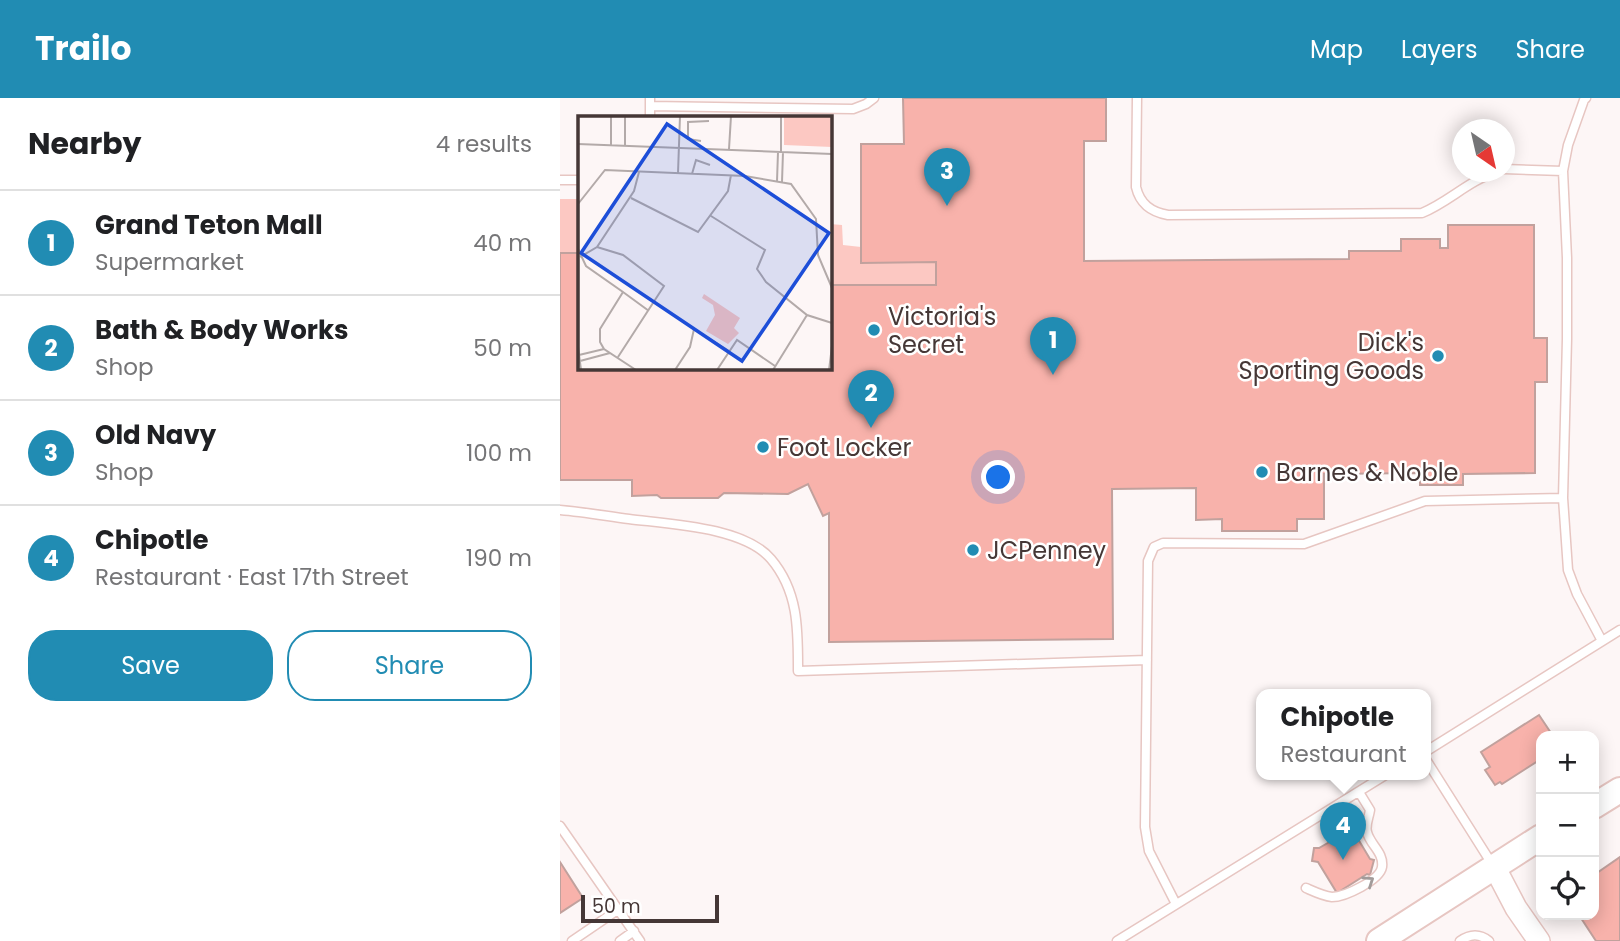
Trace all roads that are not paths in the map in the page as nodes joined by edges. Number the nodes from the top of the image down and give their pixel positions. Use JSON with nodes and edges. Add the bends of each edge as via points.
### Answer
{"nodes":[{"id":1,"x":874,"y":98,"type":"edge"},
{"id":2,"x":1137,"y":98,"type":"edge"},
{"id":3,"x":1586,"y":98,"type":"edge"},
{"id":4,"x":650,"y":102,"type":"edge"},
{"id":5,"x":1515,"y":169,"type":"edge"},
{"id":6,"x":1563,"y":171,"type":"junction"},
{"id":7,"x":560,"y":180,"type":"edge"},
{"id":8,"x":578,"y":180,"type":"edge"},
{"id":9,"x":1474,"y":182,"type":"edge"},
{"id":10,"x":1563,"y":498,"type":"junction"},
{"id":11,"x":560,"y":510,"type":"edge"},
{"id":12,"x":1620,"y":630,"type":"edge"},
{"id":13,"x":1602,"y":641,"type":"junction"},
{"id":14,"x":1147,"y":660,"type":"junction"},
{"id":15,"x":1431,"y":748,"type":"edge"},
{"id":16,"x":1431,"y":767,"type":"edge"},
{"id":17,"x":1378,"y":780,"type":"edge"},
{"id":18,"x":1620,"y":790,"type":"edge"},
{"id":19,"x":1359,"y":792,"type":"junction"},
{"id":20,"x":1599,"y":803,"type":"edge"},
{"id":21,"x":560,"y":826,"type":"edge"},
{"id":22,"x":1536,"y":840,"type":"edge"},
{"id":23,"x":1494,"y":866,"type":"junction"},
{"id":24,"x":1306,"y":888,"type":"dead end"},
{"id":25,"x":1176,"y":904,"type":"junction"},
{"id":26,"x":619,"y":909,"type":"junction"},
{"id":27,"x":634,"y":931,"type":"junction"},
{"id":28,"x":572,"y":941,"type":"edge"},
{"id":29,"x":620,"y":941,"type":"edge"},
{"id":30,"x":640,"y":941,"type":"edge"},
{"id":31,"x":1117,"y":941,"type":"edge"},
{"id":32,"x":1379,"y":941,"type":"edge"},
{"id":33,"x":1460,"y":941,"type":"edge"},
{"id":34,"x":1489,"y":941,"type":"edge"},
{"id":35,"x":1539,"y":941,"type":"edge"}],
"edges":[{"from":1,"to":4,"type":"lane","via":[[853,109]]},
{"from":2,"to":9,"type":"lane","via":[[1136,187],[1143,203],[1159,213],[1422,213]]},
{"from":3,"to":6,"type":"lane"},
{"from":5,"to":6,"type":"lane"},
{"from":6,"to":10,"type":"lane","via":[[1567,258]]},
{"from":7,"to":8,"type":"lane"},
{"from":10,"to":13,"type":"lane","via":[[1568,570]]},
{"from":10,"to":14,"type":"lane","via":[[1425,501],[1304,544],[1163,542],[1154,547],[1149,561]]},
{"from":11,"to":14,"type":"lane","via":[[705,528],[761,549],[780,573],[792,600],[798,671]]},
{"from":12,"to":13,"type":"lane"},
{"from":13,"to":15,"type":"lane"},
{"from":14,"to":25,"type":"lane","via":[[1144,827],[1149,850]]},
{"from":16,"to":23,"type":"lane"},
{"from":17,"to":19,"type":"lane"},
{"from":18,"to":20,"type":"main road"},
{"from":24,"to":19,"type":"lane","one_way":true,"via":[[1336,897],[1366,884],[1382,869],[1382,857],[1367,834],[1370,810]]},
{"from":19,"to":25,"type":"lane"},
{"from":21,"to":26,"type":"lane"},
{"from":22,"to":23,"type":"main road"},
{"from":23,"to":32,"type":"main road"},
{"from":23,"to":35,"type":"street"},
{"from":25,"to":31,"type":"lane"},
{"from":26,"to":27,"type":"lane"},
{"from":26,"to":28,"type":"lane"},
{"from":27,"to":29,"type":"lane"},
{"from":27,"to":30,"type":"lane"},
{"from":33,"to":34,"type":"lane","via":[[1481,935]]}]}
